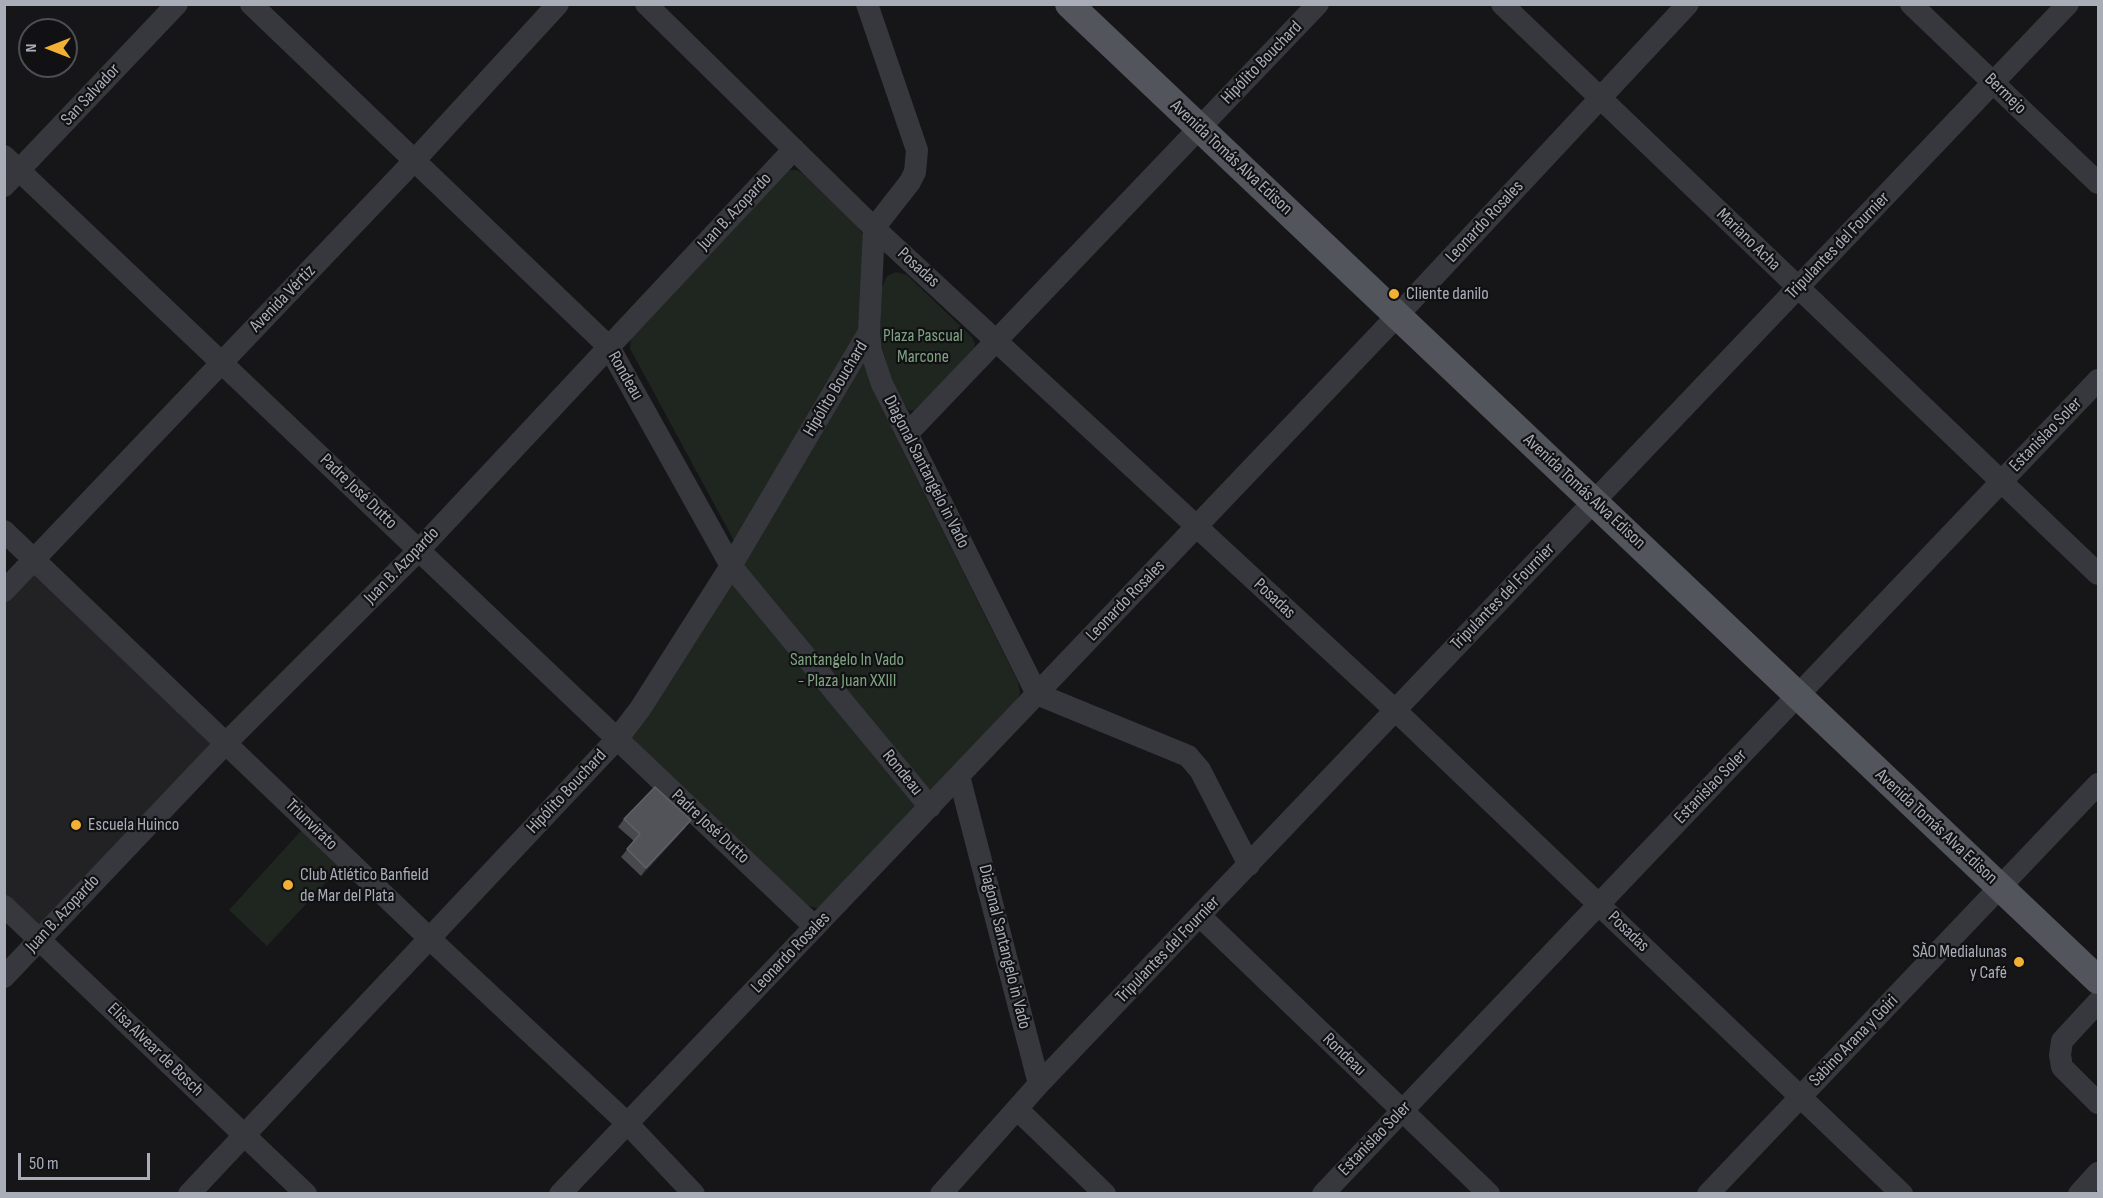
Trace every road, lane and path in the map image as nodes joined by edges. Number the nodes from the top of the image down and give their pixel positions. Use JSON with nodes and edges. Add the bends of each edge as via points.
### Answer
{"nodes":[{"id":1,"x":177,"y":4,"type":"edge"},
{"id":2,"x":251,"y":4,"type":"edge"},
{"id":3,"x":558,"y":4,"type":"edge"},
{"id":4,"x":646,"y":4,"type":"edge"},
{"id":5,"x":867,"y":4,"type":"edge"},
{"id":6,"x":1069,"y":4,"type":"edge"},
{"id":7,"x":1318,"y":4,"type":"edge"},
{"id":8,"x":1502,"y":4,"type":"edge"},
{"id":9,"x":1688,"y":4,"type":"edge"},
{"id":10,"x":1911,"y":4,"type":"edge"},
{"id":11,"x":2068,"y":4,"type":"edge"},
{"id":12,"x":1993,"y":83,"type":"junction"},
{"id":13,"x":1599,"y":98,"type":"junction"},
{"id":14,"x":1199,"y":128,"type":"junction"},
{"id":15,"x":794,"y":149,"type":"junction"},
{"id":16,"x":414,"y":161,"type":"junction"},
{"id":17,"x":9,"y":171,"type":"edge"},
{"id":18,"x":2098,"y":183,"type":"edge"},
{"id":19,"x":874,"y":228,"type":"junction"},
{"id":20,"x":1798,"y":287,"type":"junction"},
{"id":21,"x":1397,"y":316,"type":"junction"},
{"id":22,"x":869,"y":332,"type":"junction"},
{"id":23,"x":997,"y":340,"type":"junction"},
{"id":24,"x":609,"y":347,"type":"junction"},
{"id":25,"x":223,"y":363,"type":"junction"},
{"id":26,"x":2098,"y":380,"type":"edge"},
{"id":27,"x":907,"y":434,"type":"junction"},
{"id":28,"x":2001,"y":482,"type":"junction"},
{"id":29,"x":1594,"y":502,"type":"junction"},
{"id":30,"x":1196,"y":527,"type":"junction"},
{"id":31,"x":4,"y":531,"type":"edge"},
{"id":32,"x":419,"y":550,"type":"junction"},
{"id":33,"x":35,"y":560,"type":"junction"},
{"id":34,"x":731,"y":566,"type":"junction"},
{"id":35,"x":2098,"y":574,"type":"edge"},
{"id":36,"x":4,"y":591,"type":"edge"},
{"id":37,"x":1037,"y":694,"type":"junction"},
{"id":38,"x":1798,"y":696,"type":"junction"},
{"id":39,"x":1395,"y":710,"type":"junction"},
{"id":40,"x":617,"y":739,"type":"junction"},
{"id":41,"x":226,"y":743,"type":"junction"},
{"id":42,"x":959,"y":776,"type":"junction"},
{"id":43,"x":2098,"y":784,"type":"edge"},
{"id":44,"x":930,"y":807,"type":"junction"},
{"id":45,"x":1249,"y":865,"type":"junction"},
{"id":46,"x":2000,"y":887,"type":"junction"},
{"id":47,"x":1598,"y":904,"type":"junction"},
{"id":48,"x":4,"y":906,"type":"edge"},
{"id":49,"x":1200,"y":916,"type":"junction"},
{"id":50,"x":815,"y":927,"type":"junction"},
{"id":51,"x":430,"y":939,"type":"junction"},
{"id":52,"x":39,"y":940,"type":"junction"},
{"id":53,"x":4,"y":977,"type":"edge"},
{"id":54,"x":2098,"y":980,"type":"edge"},
{"id":55,"x":2098,"y":1002,"type":"edge"},
{"id":56,"x":1039,"y":1084,"type":"junction"},
{"id":57,"x":1800,"y":1097,"type":"junction"},
{"id":58,"x":2098,"y":1103,"type":"edge"},
{"id":59,"x":1017,"y":1109,"type":"junction"},
{"id":60,"x":1402,"y":1111,"type":"junction"},
{"id":61,"x":628,"y":1124,"type":"junction"},
{"id":62,"x":244,"y":1135,"type":"junction"},
{"id":63,"x":2098,"y":1173,"type":"edge"},
{"id":64,"x":189,"y":1194,"type":"edge"},
{"id":65,"x":306,"y":1194,"type":"edge"},
{"id":66,"x":560,"y":1194,"type":"edge"},
{"id":67,"x":694,"y":1194,"type":"edge"},
{"id":68,"x":941,"y":1194,"type":"edge"},
{"id":69,"x":1105,"y":1194,"type":"edge"},
{"id":70,"x":1323,"y":1194,"type":"edge"},
{"id":71,"x":1488,"y":1194,"type":"edge"},
{"id":72,"x":1708,"y":1194,"type":"edge"},
{"id":73,"x":1902,"y":1194,"type":"edge"},
{"id":74,"x":2079,"y":1194,"type":"edge"}],
"edges":[{"from":1,"to":17,"type":"street","name":"San Salvador"},
{"from":2,"to":16,"type":"street","name":"Rondeau"},
{"from":3,"to":16,"type":"street","name":"Avenida Vértiz"},
{"from":4,"to":15,"type":"street","name":"Posadas"},
{"from":5,"to":19,"type":"street","via":[[917,150],[910,182]]},
{"from":6,"to":14,"type":"main road","name":"Avenida Tomás Alva Edison"},
{"from":7,"to":14,"type":"street","name":"Hipólito Bouchard"},
{"from":8,"to":13,"type":"street","name":"Mariano Acha"},
{"from":9,"to":13,"type":"street","name":"Leonardo Rosales"},
{"from":10,"to":12,"type":"street","name":"Bermejo"},
{"from":11,"to":12,"type":"street","name":"Tripulantes del Fournier"},
{"from":12,"to":18,"type":"street","name":"Bermejo"},
{"from":12,"to":20,"type":"street","name":"Tripulantes del Fournier"},
{"from":13,"to":20,"type":"street","name":"Mariano Acha"},
{"from":13,"to":21,"type":"street","name":"Leonardo Rosales"},
{"from":14,"to":21,"type":"main road","name":"Avenida Tomás Alva Edison"},
{"from":14,"to":23,"type":"street","name":"Hipólito Bouchard"},
{"from":15,"to":19,"type":"street","name":"Posadas"},
{"from":15,"to":24,"type":"street","name":"Juan B. Azopardo"},
{"from":16,"to":24,"type":"street","name":"Rondeau"},
{"from":16,"to":25,"type":"street","name":"Avenida Vértiz"},
{"from":17,"to":25,"type":"street","name":"Padre José Dutto"},
{"from":19,"to":22,"type":"street","name":"Diagonal Santangelo in Vado"},
{"from":19,"to":23,"type":"street","name":"Posadas"},
{"from":20,"to":28,"type":"street","name":"Mariano Acha"},
{"from":20,"to":29,"type":"street","name":"Tripulantes del Fournier"},
{"from":21,"to":29,"type":"main road","name":"Avenida Tomás Alva Edison"},
{"from":21,"to":30,"type":"street","name":"Leonardo Rosales"},
{"from":22,"to":27,"type":"street","name":"Diagonal Santangelo in Vado","via":[[882,384]]},
{"from":22,"to":34,"type":"street","name":"Hipólito Bouchard"},
{"from":23,"to":27,"type":"street","name":"Hipólito Bouchard"},
{"from":23,"to":30,"type":"street","name":"Posadas"},
{"from":24,"to":32,"type":"street","name":"Juan B. Azopardo"},
{"from":24,"to":34,"type":"street","name":"Rondeau"},
{"from":25,"to":32,"type":"street","name":"Padre José Dutto"},
{"from":25,"to":33,"type":"street","name":"Avenida Vértiz"},
{"from":26,"to":28,"type":"street","name":"Estanislao Soler"},
{"from":27,"to":37,"type":"street","name":"Diagonal Santangelo in Vado"},
{"from":28,"to":35,"type":"street","name":"Mariano Acha"},
{"from":28,"to":38,"type":"street","name":"Estanislao Soler"},
{"from":29,"to":38,"type":"main road","name":"Avenida Tomás Alva Edison"},
{"from":29,"to":39,"type":"street","name":"Tripulantes del Fournier"},
{"from":30,"to":37,"type":"street","name":"Leonardo Rosales"},
{"from":30,"to":39,"type":"street","name":"Posadas"},
{"from":31,"to":33,"type":"street","name":"Triunvirato"},
{"from":32,"to":40,"type":"street","name":"Padre José Dutto"},
{"from":32,"to":41,"type":"street","name":"Juan B. Azopardo"},
{"from":33,"to":36,"type":"street","name":"Avenida Vértiz"},
{"from":33,"to":41,"type":"street","name":"Triunvirato"},
{"from":34,"to":40,"type":"street","name":"Hipólito Bouchard"},
{"from":34,"to":44,"type":"street","name":"Rondeau"},
{"from":37,"to":42,"type":"street","name":"Leonardo Rosales"},
{"from":37,"to":45,"type":"street","via":[[1188,756],[1200,770]]},
{"from":38,"to":46,"type":"main road","name":"Avenida Tomás Alva Edison"},
{"from":38,"to":47,"type":"street","name":"Estanislao Soler"},
{"from":39,"to":45,"type":"street","name":"Tripulantes del Fournier"},
{"from":39,"to":47,"type":"street","name":"Posadas"},
{"from":40,"to":50,"type":"street","name":"Padre José Dutto"},
{"from":40,"to":51,"type":"street","name":"Hipólito Bouchard"},
{"from":41,"to":51,"type":"street","name":"Triunvirato"},
{"from":41,"to":52,"type":"street","name":"Juan B. Azopardo"},
{"from":42,"to":44,"type":"street","name":"Leonardo Rosales"},
{"from":42,"to":56,"type":"street","name":"Diagonal Santangelo in Vado"},
{"from":43,"to":46,"type":"street","name":"Sabino Arana y Goiri"},
{"from":44,"to":50,"type":"street","name":"Leonardo Rosales"},
{"from":45,"to":49,"type":"street","name":"Tripulantes del Fournier"},
{"from":46,"to":54,"type":"main road","name":"Avenida Tomás Alva Edison"},
{"from":46,"to":57,"type":"street","name":"Sabino Arana y Goiri"},
{"from":47,"to":57,"type":"street","name":"Posadas"},
{"from":47,"to":60,"type":"street","name":"Estanislao Soler"},
{"from":48,"to":52,"type":"street","name":"Elisa Alvear de Bosch"},
{"from":49,"to":56,"type":"street","name":"Tripulantes del Fournier"},
{"from":49,"to":60,"type":"street","name":"Rondeau"},
{"from":50,"to":61,"type":"street","name":"Leonardo Rosales"},
{"from":51,"to":61,"type":"street","name":"Triunvirato"},
{"from":51,"to":62,"type":"street","name":"Hipólito Bouchard"},
{"from":52,"to":53,"type":"street","name":"Juan B. Azopardo"},
{"from":52,"to":62,"type":"street","name":"Elisa Alvear de Bosch"},
{"from":55,"to":58,"type":"street","via":[[2062,1041],[2060,1055],[2062,1066]]},
{"from":56,"to":59,"type":"street","name":"Tripulantes del Fournier"},
{"from":57,"to":72,"type":"street","name":"Sabino Arana y Goiri"},
{"from":57,"to":73,"type":"street","name":"Posadas"},
{"from":59,"to":68,"type":"street","name":"Tripulantes del Fournier"},
{"from":59,"to":69,"type":"street"},
{"from":60,"to":70,"type":"street","name":"Estanislao Soler"},
{"from":60,"to":71,"type":"street","name":"Rondeau"},
{"from":61,"to":66,"type":"street","name":"Leonardo Rosales"},
{"from":61,"to":67,"type":"street","name":"Triunvirato"},
{"from":62,"to":64,"type":"street","name":"Hipólito Bouchard"},
{"from":62,"to":65,"type":"street","name":"Elisa Alvear de Bosch"},
{"from":63,"to":74,"type":"street"}]}
